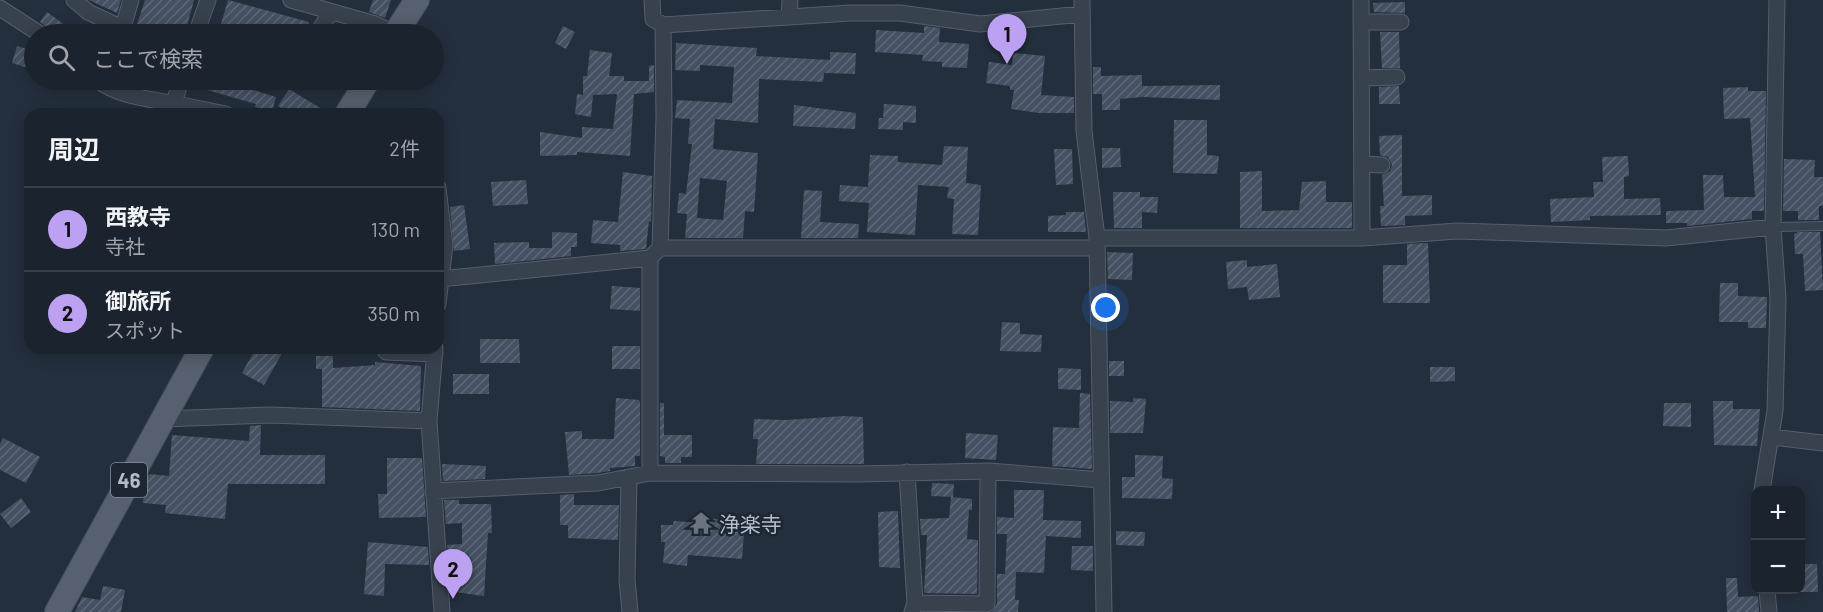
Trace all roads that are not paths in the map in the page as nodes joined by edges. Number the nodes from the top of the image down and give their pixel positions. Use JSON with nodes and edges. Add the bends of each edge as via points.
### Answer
{"nodes":[{"id":1,"x":2,"y":0,"type":"edge"},
{"id":2,"x":74,"y":0,"type":"edge"},
{"id":3,"x":131,"y":0,"type":"edge"},
{"id":4,"x":208,"y":0,"type":"edge"},
{"id":5,"x":291,"y":0,"type":"edge"},
{"id":6,"x":417,"y":0,"type":"edge"},
{"id":7,"x":651,"y":0,"type":"edge"},
{"id":8,"x":790,"y":0,"type":"edge"},
{"id":9,"x":1361,"y":0,"type":"edge"},
{"id":10,"x":1777,"y":0,"type":"edge"},
{"id":11,"x":0,"y":7,"type":"edge"},
{"id":12,"x":825,"y":7,"type":"edge"},
{"id":13,"x":900,"y":7,"type":"edge"},
{"id":14,"x":1082,"y":7,"type":"edge"},
{"id":15,"x":330,"y":13,"type":"junction"},
{"id":16,"x":789,"y":17,"type":"junction"},
{"id":17,"x":1361,"y":22,"type":"junction"},
{"id":18,"x":1401,"y":22,"type":"dead end"},
{"id":19,"x":25,"y":24,"type":"edge"},
{"id":20,"x":112,"y":24,"type":"edge"},
{"id":21,"x":129,"y":24,"type":"edge"},
{"id":22,"x":200,"y":24,"type":"edge"},
{"id":23,"x":323,"y":24,"type":"edge"},
{"id":24,"x":375,"y":24,"type":"edge"},
{"id":25,"x":402,"y":24,"type":"edge"},
{"id":26,"x":663,"y":25,"type":"junction"},
{"id":27,"x":1397,"y":77,"type":"dead end"},
{"id":28,"x":1361,"y":78,"type":"junction"},
{"id":29,"x":114,"y":90,"type":"edge"},
{"id":30,"x":178,"y":90,"type":"edge"},
{"id":31,"x":362,"y":90,"type":"edge"},
{"id":32,"x":174,"y":103,"type":"junction"},
{"id":33,"x":198,"y":108,"type":"edge"},
{"id":34,"x":351,"y":108,"type":"edge"},
{"id":35,"x":1363,"y":164,"type":"junction"},
{"id":36,"x":1382,"y":165,"type":"dead end"},
{"id":37,"x":1773,"y":226,"type":"junction"},
{"id":38,"x":1823,"y":226,"type":"edge"},
{"id":39,"x":1362,"y":238,"type":"junction"},
{"id":40,"x":1097,"y":243,"type":"junction"},
{"id":41,"x":656,"y":253,"type":"junction"},
{"id":42,"x":444,"y":279,"type":"edge"},
{"id":43,"x":199,"y":354,"type":"edge"},
{"id":44,"x":435,"y":354,"type":"edge"},
{"id":45,"x":163,"y":419,"type":"junction"},
{"id":46,"x":429,"y":422,"type":"junction"},
{"id":47,"x":1771,"y":437,"type":"junction"},
{"id":48,"x":1823,"y":443,"type":"edge"},
{"id":49,"x":988,"y":471,"type":"junction"},
{"id":50,"x":907,"y":472,"type":"junction"},
{"id":51,"x":650,"y":473,"type":"junction"},
{"id":52,"x":629,"y":477,"type":"junction"},
{"id":53,"x":1102,"y":480,"type":"junction"},
{"id":54,"x":1763,"y":486,"type":"edge"},
{"id":55,"x":433,"y":491,"type":"junction"},
{"id":56,"x":1767,"y":594,"type":"edge"},
{"id":57,"x":913,"y":607,"type":"edge"},
{"id":58,"x":57,"y":612,"type":"edge"},
{"id":59,"x":442,"y":612,"type":"edge"},
{"id":60,"x":630,"y":612,"type":"edge"},
{"id":61,"x":1104,"y":612,"type":"edge"},
{"id":62,"x":1769,"y":612,"type":"edge"}],
"edges":[{"from":1,"to":11,"type":"street"},
{"from":2,"to":20,"type":"street"},
{"from":3,"to":21,"type":"street"},
{"from":4,"to":22,"type":"street"},
{"from":5,"to":15,"type":"street"},
{"from":6,"to":25,"type":"main road"},
{"from":7,"to":26,"type":"street","via":[[653,19]]},
{"from":8,"to":16,"type":"street"},
{"from":9,"to":17,"type":"street"},
{"from":10,"to":37,"type":"street"},
{"from":11,"to":19,"type":"street"},
{"from":12,"to":13,"type":"street"},
{"from":12,"to":16,"type":"street"},
{"from":13,"to":14,"type":"street","via":[[980,24]]},
{"from":14,"to":40,"type":"street","via":[[1084,131]]},
{"from":15,"to":23,"type":"street"},
{"from":15,"to":24,"type":"street"},
{"from":16,"to":26,"type":"street"},
{"from":17,"to":18,"type":"street"},
{"from":17,"to":28,"type":"street"},
{"from":26,"to":41,"type":"street","via":[[664,117]]},
{"from":27,"to":28,"type":"street"},
{"from":28,"to":35,"type":"street"},
{"from":29,"to":32,"type":"street","via":[[134,99]]},
{"from":30,"to":32,"type":"street"},
{"from":31,"to":34,"type":"main road"},
{"from":32,"to":33,"type":"street"},
{"from":35,"to":36,"type":"street"},
{"from":35,"to":39,"type":"street"},
{"from":37,"to":38,"type":"lane"},
{"from":37,"to":39,"type":"street","via":[[1666,238],[1456,231]]},
{"from":37,"to":47,"type":"street","via":[[1778,298]]},
{"from":39,"to":40,"type":"street"},
{"from":40,"to":41,"type":"street"},
{"from":40,"to":53,"type":"street"},
{"from":41,"to":42,"type":"street"},
{"from":41,"to":51,"type":"street"},
{"from":43,"to":45,"type":"main road","number":"46"},
{"from":44,"to":46,"type":"street"},
{"from":45,"to":46,"type":"street","via":[[270,415]]},
{"from":45,"to":58,"type":"main road","number":"46"},
{"from":46,"to":55,"type":"street"},
{"from":47,"to":48,"type":"street"},
{"from":47,"to":54,"type":"street"},
{"from":49,"to":50,"type":"street"},
{"from":49,"to":53,"type":"street"},
{"from":49,"to":57,"type":"street","via":[[987,604]]},
{"from":50,"to":51,"type":"street"},
{"from":50,"to":57,"type":"street"},
{"from":51,"to":52,"type":"street"},
{"from":52,"to":55,"type":"street","via":[[598,483]]},
{"from":52,"to":60,"type":"street"},
{"from":53,"to":61,"type":"street"},
{"from":55,"to":59,"type":"street"},
{"from":56,"to":62,"type":"street"}]}
